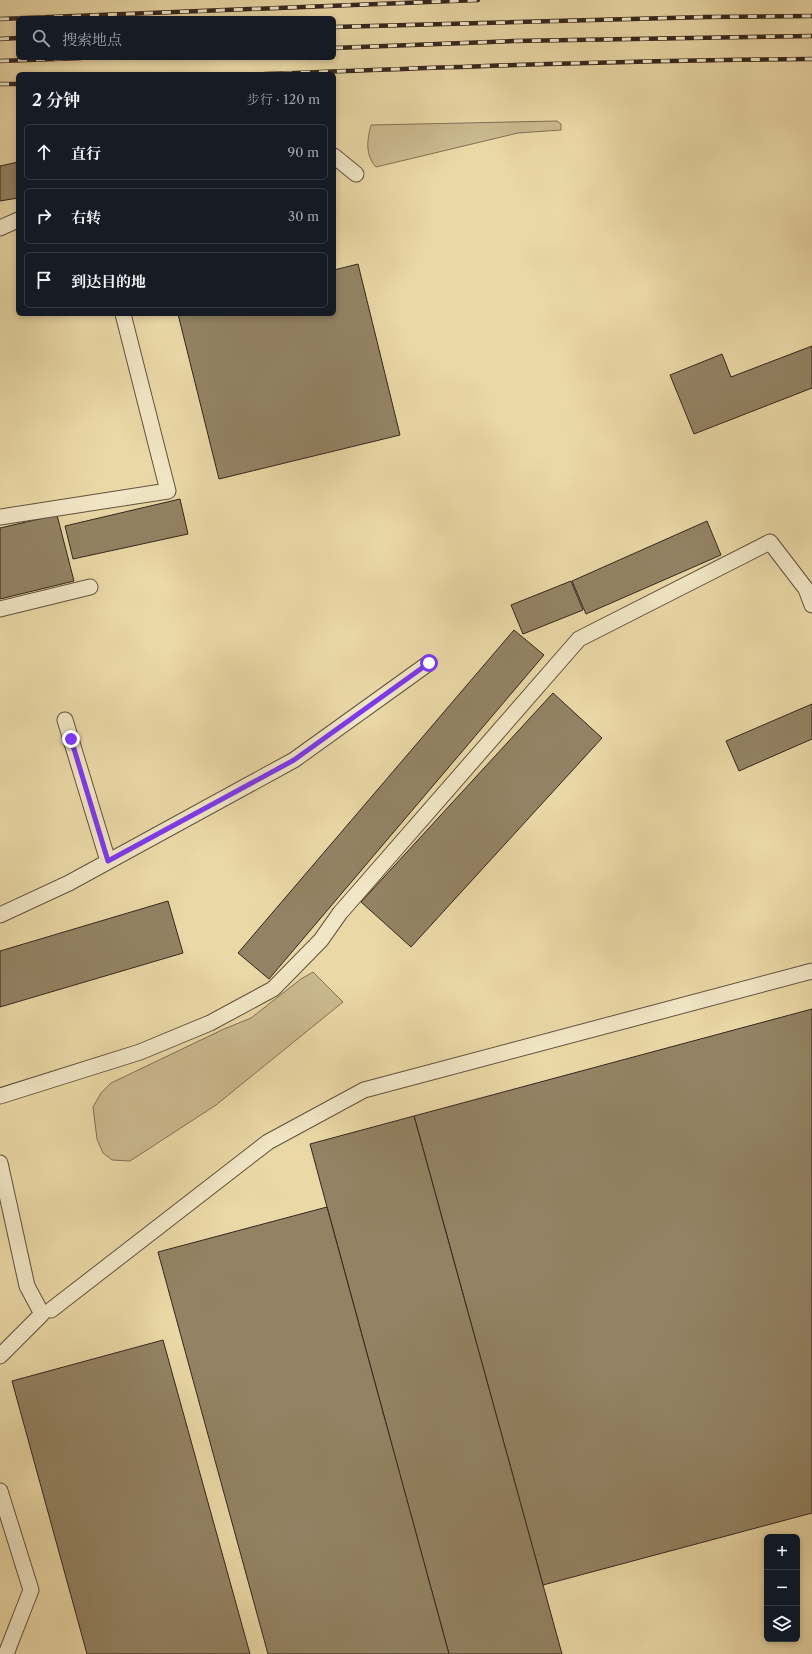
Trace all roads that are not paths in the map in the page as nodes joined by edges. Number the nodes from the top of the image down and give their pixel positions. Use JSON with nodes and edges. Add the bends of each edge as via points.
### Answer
{"nodes":[{"id":1,"x":336,"y":158,"type":"edge"},
{"id":2,"x":356,"y":174,"type":"dead end"},
{"id":3,"x":16,"y":221,"type":"edge"},
{"id":4,"x":0,"y":228,"type":"edge"},
{"id":5,"x":124,"y":316,"type":"edge"},
{"id":6,"x":0,"y":517,"type":"edge"},
{"id":7,"x":90,"y":587,"type":"dead end"},
{"id":8,"x":812,"y":605,"type":"edge"},
{"id":9,"x":0,"y":609,"type":"edge"},
{"id":10,"x":429,"y":663,"type":"dead end"},
{"id":11,"x":65,"y":720,"type":"dead end"},
{"id":12,"x":108,"y":861,"type":"junction"},
{"id":13,"x":0,"y":915,"type":"edge"},
{"id":14,"x":812,"y":971,"type":"edge"},
{"id":15,"x":0,"y":1096,"type":"edge"},
{"id":16,"x":0,"y":1163,"type":"edge"},
{"id":17,"x":51,"y":1310,"type":"dead end"},
{"id":18,"x":0,"y":1356,"type":"edge"},
{"id":19,"x":0,"y":1491,"type":"edge"},
{"id":20,"x":6,"y":1654,"type":"edge"}],
"edges":[{"from":1,"to":2,"type":"lane"},
{"from":3,"to":4,"type":"lane"},
{"from":5,"to":6,"type":"lane","via":[[168,491]]},
{"from":7,"to":9,"type":"lane"},
{"from":8,"to":15,"type":"lane","via":[[806,589],[770,542],[579,639],[340,913],[321,940],[273,989],[210,1023],[140,1052]]},
{"from":10,"to":12,"type":"lane","via":[[294,760]]},
{"from":11,"to":12,"type":"lane"},
{"from":12,"to":13,"type":"lane","via":[[69,883]]},
{"from":14,"to":17,"type":"lane","via":[[364,1090],[268,1142]]},
{"from":16,"to":18,"type":"lane","via":[[26,1286],[42,1314]]},
{"from":19,"to":20,"type":"lane","via":[[31,1590]]}]}
